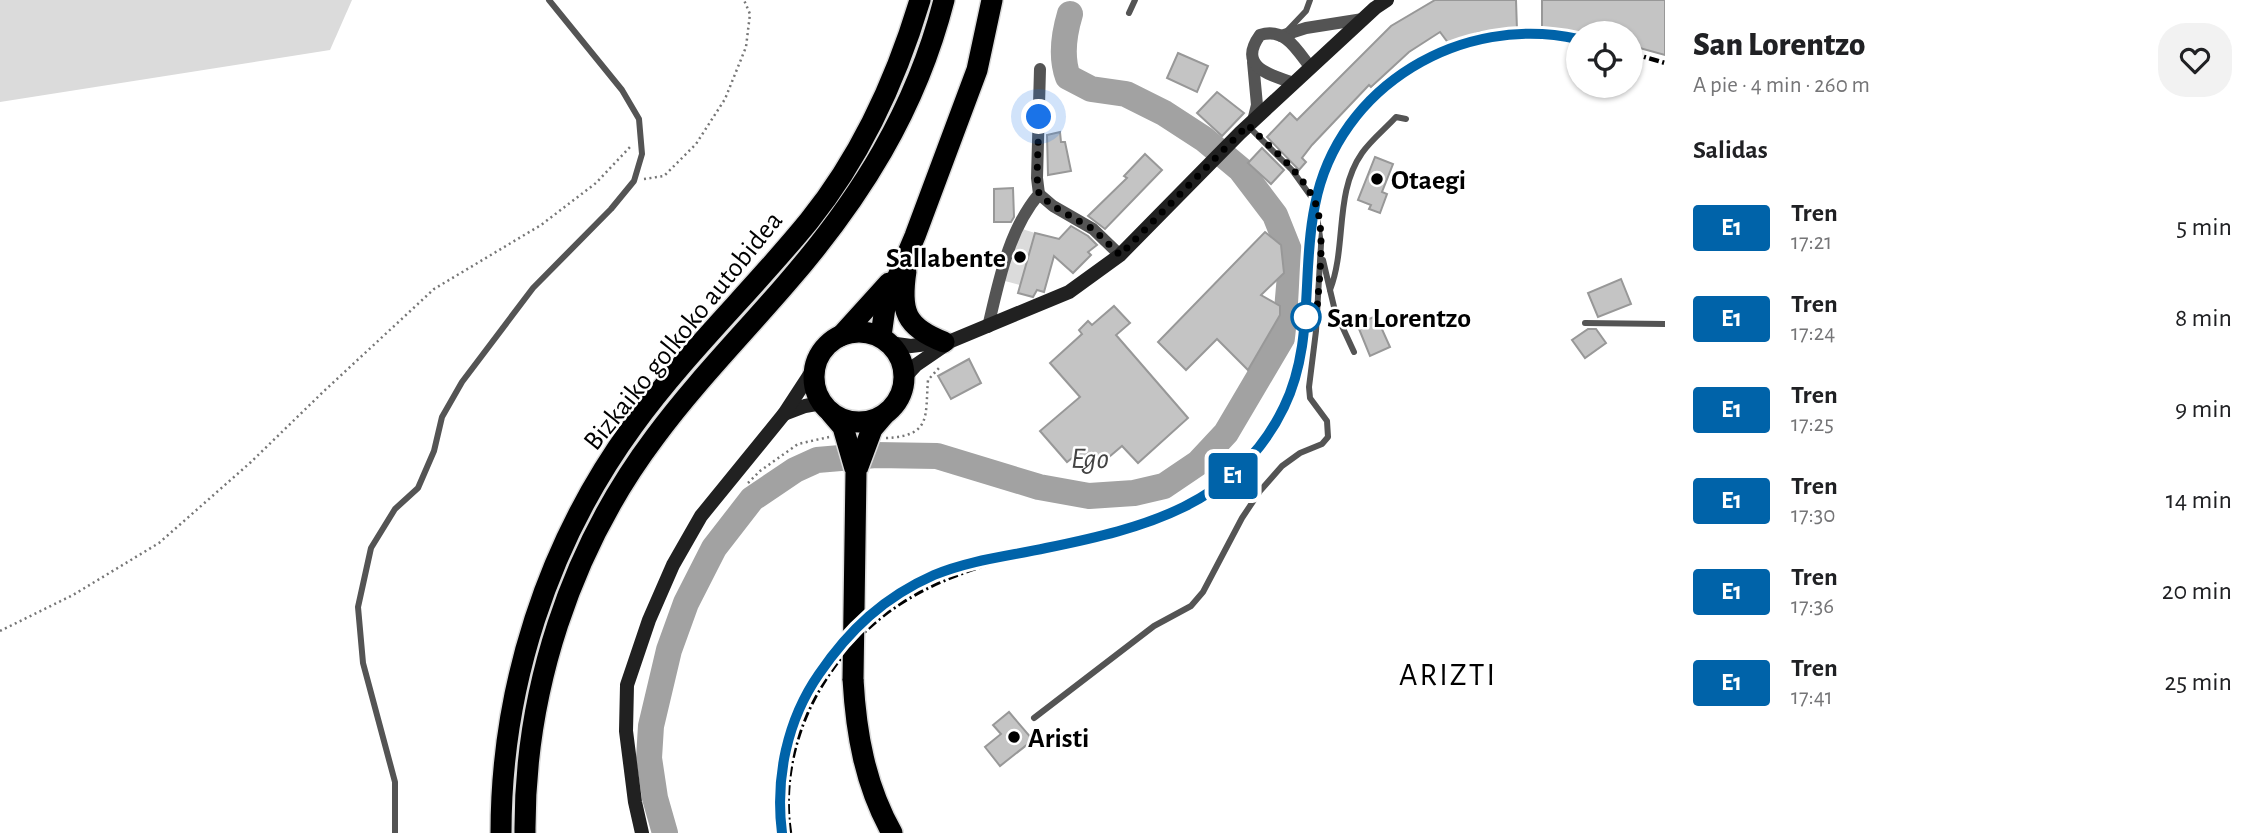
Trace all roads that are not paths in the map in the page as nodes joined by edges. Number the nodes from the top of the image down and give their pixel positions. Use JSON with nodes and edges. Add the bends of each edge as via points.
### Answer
{"nodes":[{"id":1,"x":549,"y":0,"type":"edge"},
{"id":2,"x":920,"y":0,"type":"edge"},
{"id":3,"x":944,"y":0,"type":"edge"},
{"id":4,"x":992,"y":0,"type":"edge"},
{"id":5,"x":1135,"y":0,"type":"edge"},
{"id":6,"x":1310,"y":0,"type":"edge"},
{"id":7,"x":1387,"y":0,"type":"edge"},
{"id":8,"x":1129,"y":13,"type":"dead end"},
{"id":9,"x":1363,"y":19,"type":"junction"},
{"id":10,"x":1281,"y":36,"type":"junction"},
{"id":11,"x":1253,"y":61,"type":"junction"},
{"id":12,"x":1310,"y":67,"type":"junction"},
{"id":13,"x":1040,"y":69,"type":"dead end"},
{"id":14,"x":1294,"y":83,"type":"junction"},
{"id":15,"x":1406,"y":119,"type":"dead end"},
{"id":16,"x":1251,"y":123,"type":"junction"},
{"id":17,"x":1039,"y":194,"type":"junction"},
{"id":18,"x":915,"y":236,"type":"junction"},
{"id":19,"x":1321,"y":244,"type":"junction"},
{"id":20,"x":1120,"y":255,"type":"junction"},
{"id":21,"x":898,"y":274,"type":"junction"},
{"id":22,"x":1329,"y":290,"type":"junction"},
{"id":23,"x":1585,"y":323,"type":"dead end"},
{"id":24,"x":1665,"y":324,"type":"edge"},
{"id":25,"x":988,"y":327,"type":"junction"},
{"id":26,"x":841,"y":336,"type":"junction"},
{"id":27,"x":885,"y":340,"type":"junction"},
{"id":28,"x":948,"y":342,"type":"junction"},
{"id":29,"x":1354,"y":352,"type":"dead end"},
{"id":30,"x":816,"y":365,"type":"junction"},
{"id":31,"x":904,"y":378,"type":"junction"},
{"id":32,"x":827,"y":408,"type":"junction"},
{"id":33,"x":784,"y":414,"type":"junction"},
{"id":34,"x":884,"y":415,"type":"junction"},
{"id":35,"x":850,"y":443,"type":"junction"},
{"id":36,"x":1034,"y":718,"type":"dead end"},
{"id":37,"x":395,"y":833,"type":"edge"},
{"id":38,"x":501,"y":833,"type":"edge"},
{"id":39,"x":525,"y":833,"type":"edge"},
{"id":40,"x":642,"y":833,"type":"edge"},
{"id":41,"x":891,"y":833,"type":"edge"}],
"edges":[{"from":1,"to":37,"type":"lane","via":[[622,90],[639,119],[642,154],[634,181],[533,288],[462,382],[442,417],[418,488],[395,509],[370,548],[358,607],[363,663],[395,782]]},
{"from":2,"to":38,"type":"highway","name":"Bizkaiko golkoko autobidea","via":[[891,85],[846,169],[810,219],[634,425],[575,520],[527,641],[504,771]]},
{"from":3,"to":39,"type":"highway","name":"Bizkaiko golkoko autobidea","via":[[915,88],[866,180],[795,274],[654,438],[596,533],[570,589],[541,684],[533,720]]},
{"from":4,"to":18,"type":"highway","via":[[976,70]]},
{"from":5,"to":8,"type":"lane"},
{"from":6,"to":10,"type":"lane","via":[[1306,11]]},
{"from":7,"to":9,"type":"street"},
{"from":9,"to":10,"type":"street"},
{"from":9,"to":12,"type":"street"},
{"from":10,"to":11,"type":"street","via":[[1260,35],[1251,52]]},
{"from":10,"to":12,"type":"street","via":[[1293,43]]},
{"from":11,"to":14,"type":"street","via":[[1269,74]]},
{"from":11,"to":16,"type":"street","via":[[1257,104]]},
{"from":12,"to":14,"type":"street"},
{"from":13,"to":17,"type":"street"},
{"from":14,"to":16,"type":"street"},
{"from":15,"to":22,"type":"lane","via":[[1396,117],[1362,153],[1349,178],[1336,274]]},
{"from":16,"to":19,"type":"lane","via":[[1315,202]]},
{"from":16,"to":20,"type":"street"},
{"from":17,"to":20,"type":"street","via":[[1093,229]]},
{"from":17,"to":25,"type":"street","via":[[1013,233]]},
{"from":18,"to":21,"type":"highway"},
{"from":18,"to":28,"type":"highway","via":[[903,306],[919,329]]},
{"from":19,"to":22,"type":"lane"},
{"from":19,"to":36,"type":"lane","via":[[1308,387],[1310,398],[1327,421],[1328,437],[1282,466],[1260,491],[1191,606],[1154,626]]},
{"from":20,"to":25,"type":"street","via":[[1069,292]]},
{"from":21,"to":26,"type":"highway"},
{"from":21,"to":27,"type":"highway","via":[[885,307]]},
{"from":22,"to":29,"type":"lane"},
{"from":23,"to":24,"type":"lane"},
{"from":25,"to":28,"type":"street"},
{"from":26,"to":27,"type":"highway","via":[[854,332]]},
{"from":26,"to":30,"type":"highway","via":[[821,353]]},
{"from":27,"to":28,"type":"street","via":[[911,345]]},
{"from":27,"to":31,"type":"highway","via":[[903,365]]},
{"from":28,"to":31,"type":"street"},
{"from":30,"to":32,"type":"highway","via":[[816,391]]},
{"from":30,"to":33,"type":"street"},
{"from":31,"to":34,"type":"highway","via":[[895,405]]},
{"from":32,"to":33,"type":"street","via":[[805,406]]},
{"from":32,"to":34,"type":"highway","via":[[857,423]]},
{"from":32,"to":35,"type":"highway"},
{"from":33,"to":40,"type":"street","via":[[701,516],[649,620],[626,685],[626,731]]},
{"from":34,"to":35,"type":"highway"},
{"from":35,"to":41,"type":"highway","bridge":true,"via":[[856,472],[856,722],[863,761]]}]}
